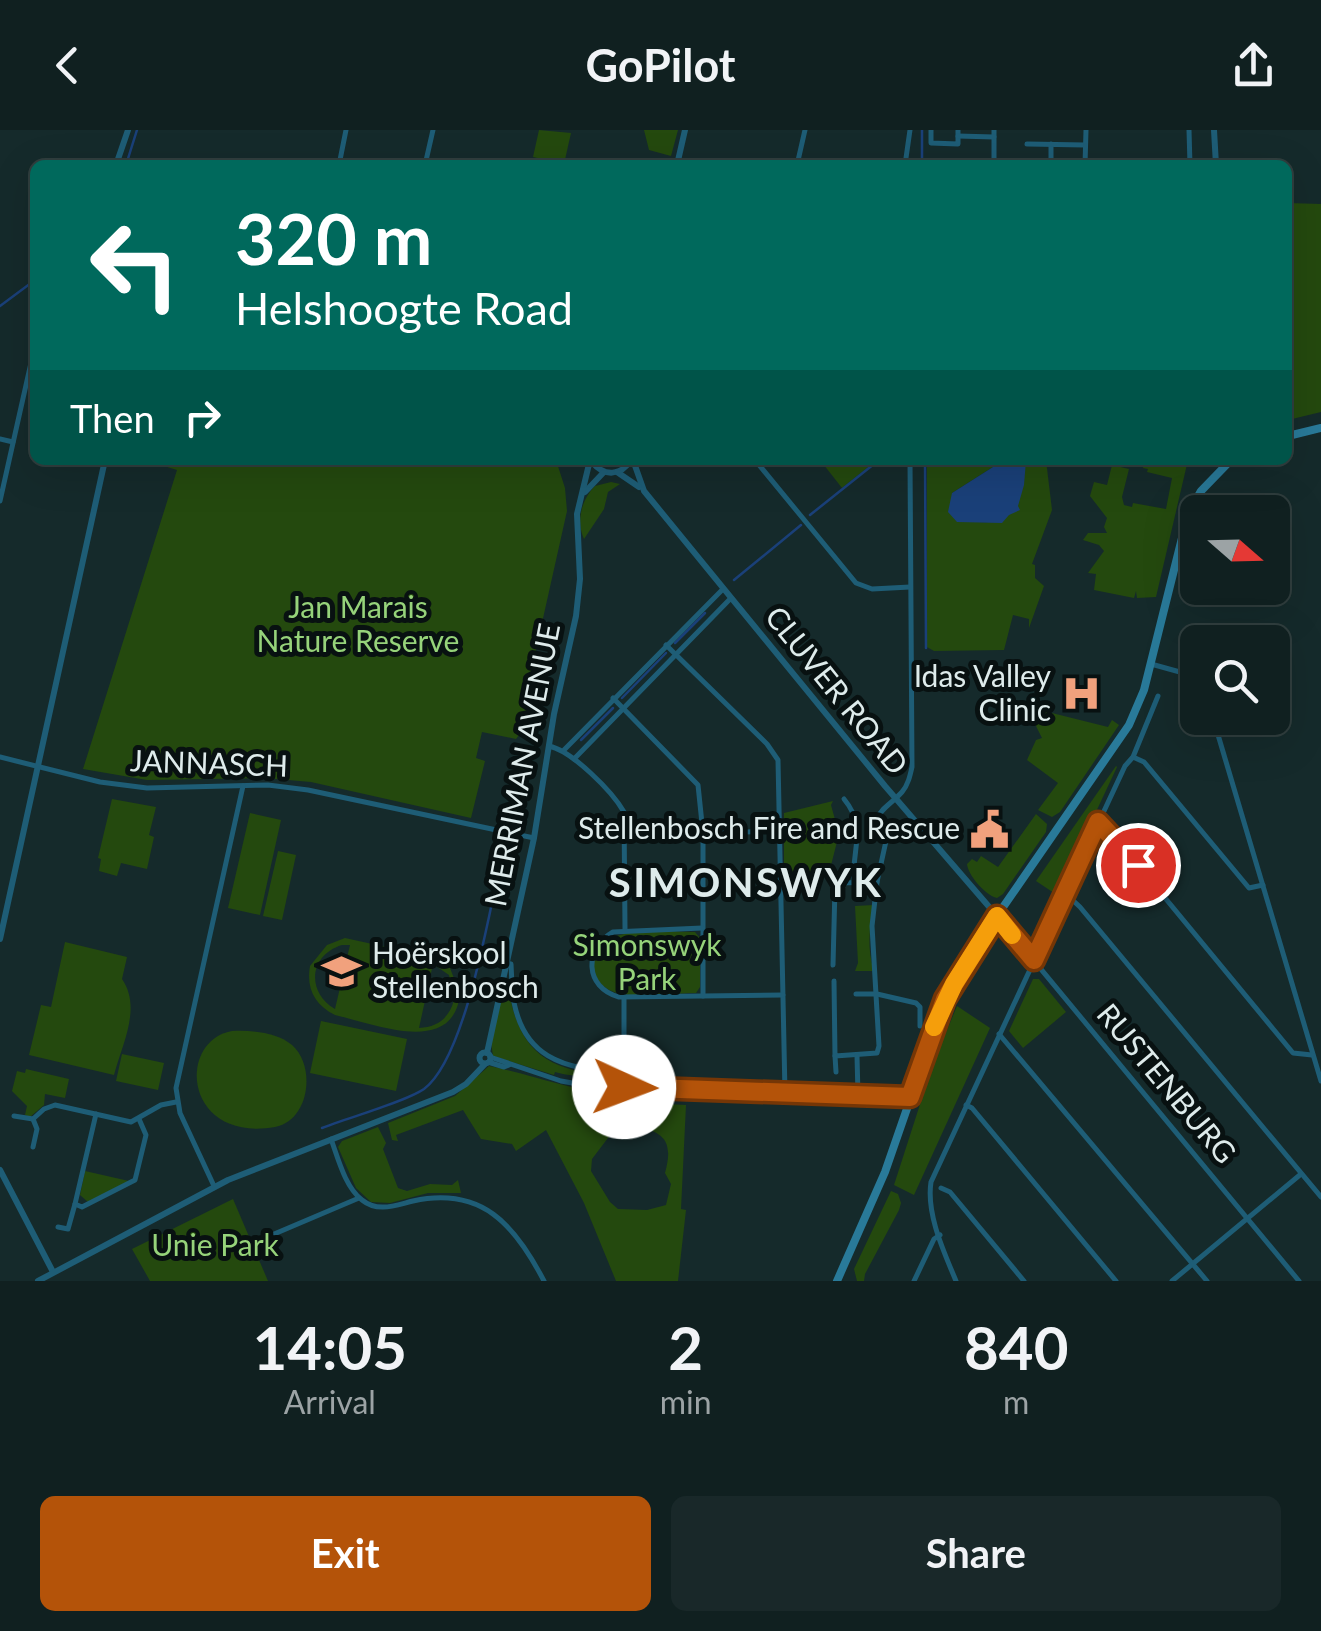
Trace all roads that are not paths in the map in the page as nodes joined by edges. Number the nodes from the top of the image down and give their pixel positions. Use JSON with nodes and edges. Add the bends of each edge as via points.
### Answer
{"nodes":[{"id":1,"x":128,"y":130,"type":"edge"},
{"id":2,"x":346,"y":130,"type":"edge"},
{"id":3,"x":433,"y":130,"type":"edge"},
{"id":4,"x":685,"y":130,"type":"edge"},
{"id":5,"x":805,"y":130,"type":"edge"},
{"id":6,"x":910,"y":130,"type":"edge"},
{"id":7,"x":931,"y":130,"type":"edge"},
{"id":8,"x":1086,"y":130,"type":"edge"},
{"id":9,"x":1189,"y":130,"type":"edge"},
{"id":10,"x":1214,"y":130,"type":"edge"},
{"id":11,"x":958,"y":133,"type":"edge"},
{"id":12,"x":994,"y":133,"type":"edge"},
{"id":13,"x":1027,"y":144,"type":"dead end"},
{"id":14,"x":1052,"y":144,"type":"junction"},
{"id":15,"x":1086,"y":145,"type":"junction"},
{"id":16,"x":118,"y":160,"type":"edge"},
{"id":17,"x":340,"y":160,"type":"edge"},
{"id":18,"x":426,"y":160,"type":"edge"},
{"id":19,"x":678,"y":160,"type":"edge"},
{"id":20,"x":798,"y":160,"type":"edge"},
{"id":21,"x":906,"y":160,"type":"edge"},
{"id":22,"x":994,"y":160,"type":"edge"},
{"id":23,"x":1051,"y":160,"type":"edge"},
{"id":24,"x":1085,"y":160,"type":"edge"},
{"id":25,"x":1190,"y":160,"type":"edge"},
{"id":26,"x":1216,"y":160,"type":"edge"},
{"id":27,"x":30,"y":367,"type":"edge"},
{"id":28,"x":1321,"y":428,"type":"edge"},
{"id":29,"x":1292,"y":435,"type":"edge"},
{"id":30,"x":0,"y":439,"type":"edge"},
{"id":31,"x":13,"y":442,"type":"junction"},
{"id":32,"x":103,"y":465,"type":"edge"},
{"id":33,"x":590,"y":465,"type":"edge"},
{"id":34,"x":596,"y":465,"type":"edge"},
{"id":35,"x":626,"y":465,"type":"edge"},
{"id":36,"x":634,"y":465,"type":"edge"},
{"id":37,"x":759,"y":465,"type":"edge"},
{"id":38,"x":910,"y":465,"type":"edge"},
{"id":39,"x":1225,"y":465,"type":"edge"},
{"id":40,"x":604,"y":472,"type":"junction"},
{"id":41,"x":617,"y":472,"type":"junction"},
{"id":42,"x":644,"y":491,"type":"junction"},
{"id":43,"x":581,"y":496,"type":"junction"},
{"id":44,"x":0,"y":501,"type":"edge"},
{"id":45,"x":910,"y":587,"type":"junction"},
{"id":46,"x":723,"y":589,"type":"junction"},
{"id":47,"x":731,"y":598,"type":"junction"},
{"id":48,"x":706,"y":605,"type":"junction"},
{"id":49,"x":714,"y":615,"type":"junction"},
{"id":50,"x":666,"y":645,"type":"junction"},
{"id":51,"x":675,"y":654,"type":"junction"},
{"id":52,"x":1151,"y":664,"type":"junction"},
{"id":53,"x":1180,"y":673,"type":"edge"},
{"id":54,"x":1158,"y":696,"type":"dead end"},
{"id":55,"x":612,"y":698,"type":"junction"},
{"id":56,"x":623,"y":708,"type":"junction"},
{"id":57,"x":1218,"y":735,"type":"edge"},
{"id":58,"x":549,"y":746,"type":"junction"},
{"id":59,"x":564,"y":750,"type":"junction"},
{"id":60,"x":1133,"y":756,"type":"junction"},
{"id":61,"x":0,"y":757,"type":"edge"},
{"id":62,"x":574,"y":759,"type":"junction"},
{"id":63,"x":38,"y":766,"type":"junction"},
{"id":64,"x":243,"y":786,"type":"junction"},
{"id":65,"x":895,"y":798,"type":"junction"},
{"id":66,"x":844,"y":799,"type":"dead end"},
{"id":67,"x":1098,"y":822,"type":"junction"},
{"id":68,"x":780,"y":830,"type":"junction"},
{"id":69,"x":702,"y":833,"type":"junction"},
{"id":70,"x":534,"y":838,"type":"junction"},
{"id":71,"x":854,"y":882,"type":"junction"},
{"id":72,"x":877,"y":882,"type":"junction"},
{"id":73,"x":1262,"y":885,"type":"junction"},
{"id":74,"x":1065,"y":894,"type":"junction"},
{"id":75,"x":997,"y":916,"type":"junction"},
{"id":76,"x":702,"y":928,"type":"junction"},
{"id":77,"x":625,"y":929,"type":"junction"},
{"id":78,"x":0,"y":938,"type":"edge"},
{"id":79,"x":1034,"y":960,"type":"junction"},
{"id":80,"x":506,"y":963,"type":"junction"},
{"id":81,"x":833,"y":966,"type":"dead end"},
{"id":82,"x":834,"y":980,"type":"dead end"},
{"id":83,"x":512,"y":989,"type":"junction"},
{"id":84,"x":500,"y":992,"type":"junction"},
{"id":85,"x":856,"y":994,"type":"dead end"},
{"id":86,"x":877,"y":994,"type":"junction"},
{"id":87,"x":783,"y":995,"type":"junction"},
{"id":88,"x":703,"y":996,"type":"junction"},
{"id":89,"x":624,"y":997,"type":"junction"},
{"id":90,"x":920,"y":1026,"type":"dead end"},
{"id":91,"x":999,"y":1034,"type":"junction"},
{"id":92,"x":1313,"y":1054,"type":"junction"},
{"id":93,"x":835,"y":1056,"type":"junction"},
{"id":94,"x":857,"y":1056,"type":"junction"},
{"id":95,"x":485,"y":1058,"type":"junction"},
{"id":96,"x":624,"y":1072,"type":"junction"},
{"id":97,"x":836,"y":1072,"type":"dead end"},
{"id":98,"x":1321,"y":1081,"type":"edge"},
{"id":99,"x":624,"y":1087,"type":"junction"},
{"id":100,"x":786,"y":1093,"type":"junction"},
{"id":101,"x":858,"y":1095,"type":"junction"},
{"id":102,"x":910,"y":1097,"type":"junction"},
{"id":103,"x":176,"y":1102,"type":"junction"},
{"id":104,"x":966,"y":1106,"type":"junction"},
{"id":105,"x":96,"y":1114,"type":"junction"},
{"id":106,"x":14,"y":1116,"type":"dead end"},
{"id":107,"x":33,"y":1119,"type":"junction"},
{"id":108,"x":139,"y":1119,"type":"junction"},
{"id":109,"x":331,"y":1139,"type":"junction"},
{"id":110,"x":33,"y":1147,"type":"dead end"},
{"id":111,"x":0,"y":1170,"type":"edge"},
{"id":112,"x":1302,"y":1174,"type":"junction"},
{"id":113,"x":214,"y":1186,"type":"junction"},
{"id":114,"x":942,"y":1188,"type":"dead end"},
{"id":115,"x":1321,"y":1197,"type":"edge"},
{"id":116,"x":359,"y":1198,"type":"junction"},
{"id":117,"x":74,"y":1204,"type":"junction"},
{"id":118,"x":1248,"y":1219,"type":"junction"},
{"id":119,"x":58,"y":1227,"type":"dead end"},
{"id":120,"x":940,"y":1236,"type":"junction"},
{"id":121,"x":260,"y":1240,"type":"dead end"},
{"id":122,"x":1193,"y":1264,"type":"junction"},
{"id":123,"x":53,"y":1272,"type":"junction"},
{"id":124,"x":38,"y":1281,"type":"edge"},
{"id":125,"x":544,"y":1281,"type":"edge"},
{"id":126,"x":837,"y":1281,"type":"edge"},
{"id":127,"x":914,"y":1281,"type":"edge"},
{"id":128,"x":956,"y":1281,"type":"edge"},
{"id":129,"x":1024,"y":1281,"type":"edge"},
{"id":130,"x":1116,"y":1281,"type":"edge"},
{"id":131,"x":1172,"y":1281,"type":"edge"},
{"id":132,"x":1207,"y":1281,"type":"edge"},
{"id":133,"x":1299,"y":1281,"type":"edge"}],
"edges":[{"from":1,"to":16,"type":"street"},
{"from":2,"to":17,"type":"street"},
{"from":3,"to":18,"type":"street"},
{"from":4,"to":19,"type":"street"},
{"from":5,"to":20,"type":"street"},
{"from":6,"to":21,"type":"street"},
{"from":7,"to":11,"type":"street","via":[[930,143],[958,144]]},
{"from":8,"to":15,"type":"street"},
{"from":9,"to":25,"type":"street"},
{"from":10,"to":26,"type":"street"},
{"from":11,"to":12,"type":"street"},
{"from":12,"to":22,"type":"street"},
{"from":13,"to":14,"type":"street"},
{"from":14,"to":15,"type":"street"},
{"from":14,"to":23,"type":"street"},
{"from":15,"to":24,"type":"street"},
{"from":27,"to":31,"type":"street"},
{"from":28,"to":29,"type":"main road"},
{"from":30,"to":31,"type":"street"},
{"from":31,"to":44,"type":"street"},
{"from":32,"to":63,"type":"street"},
{"from":33,"to":43,"type":"street","name":"MERRIMAN AVENUE"},
{"from":34,"to":40,"type":"street"},
{"from":35,"to":41,"type":"street"},
{"from":36,"to":42,"type":"street","name":"CLUVER ROAD"},
{"from":37,"to":45,"type":"street","via":[[856,583]]},
{"from":38,"to":45,"type":"street"},
{"from":39,"to":52,"type":"main road","via":[[1188,514]]},
{"from":40,"to":41,"type":"street"},
{"from":40,"to":43,"type":"street"},
{"from":41,"to":42,"type":"street","name":"CLUVER ROAD"},
{"from":42,"to":46,"type":"street","name":"CLUVER ROAD"},
{"from":43,"to":58,"type":"street","name":"MERRIMAN AVENUE","via":[[579,596]]},
{"from":45,"to":65,"type":"street","via":[[912,767]]},
{"from":46,"to":47,"type":"street","name":"CLUVER ROAD"},
{"from":46,"to":48,"type":"street"},
{"from":47,"to":49,"type":"street"},
{"from":47,"to":65,"type":"street","name":"CLUVER ROAD"},
{"from":48,"to":49,"type":"street"},
{"from":48,"to":50,"type":"street"},
{"from":49,"to":51,"type":"street"},
{"from":50,"to":51,"type":"street"},
{"from":50,"to":55,"type":"street"},
{"from":51,"to":56,"type":"street"},
{"from":51,"to":68,"type":"street","via":[[772,750],[780,770]]},
{"from":52,"to":53,"type":"street"},
{"from":52,"to":75,"type":"main road","via":[[1123,734]]},
{"from":54,"to":60,"type":"street"},
{"from":55,"to":56,"type":"street"},
{"from":55,"to":59,"type":"street"},
{"from":56,"to":62,"type":"street"},
{"from":56,"to":69,"type":"street","via":[[698,785]]},
{"from":57,"to":73,"type":"street"},
{"from":58,"to":59,"type":"street"},
{"from":58,"to":70,"type":"street","name":"MERRIMAN AVENUE"},
{"from":59,"to":62,"type":"street"},
{"from":60,"to":67,"type":"street"},
{"from":60,"to":73,"type":"street","via":[[1249,888]]},
{"from":61,"to":63,"type":"street","name":"JANNASCH"},
{"from":62,"to":77,"type":"street","via":[[625,816]]},
{"from":63,"to":64,"type":"street","name":"JANNASCH","via":[[147,788]]},
{"from":63,"to":78,"type":"street"},
{"from":64,"to":70,"type":"street","name":"JANNASCH","via":[[318,792]]},
{"from":64,"to":103,"type":"street"},
{"from":65,"to":72,"type":"street","via":[[877,819],[886,841]]},
{"from":65,"to":75,"type":"street","name":"CLUVER ROAD"},
{"from":66,"to":71,"type":"street","via":[[859,836]]},
{"from":67,"to":74,"type":"street"},
{"from":67,"to":92,"type":"street","via":[[1293,1053]]},
{"from":68,"to":69,"type":"street"},
{"from":68,"to":87,"type":"street"},
{"from":69,"to":76,"type":"street"},
{"from":70,"to":80,"type":"street","name":"MERRIMAN AVENUE"},
{"from":71,"to":72,"type":"street"},
{"from":71,"to":81,"type":"street","via":[[833,891]]},
{"from":72,"to":86,"type":"street"},
{"from":73,"to":92,"type":"street"},
{"from":74,"to":79,"type":"street"},
{"from":74,"to":112,"type":"street"},
{"from":75,"to":79,"type":"street","name":"RUSTENBURG"},
{"from":75,"to":102,"type":"main road","via":[[945,999]]},
{"from":76,"to":77,"type":"street"},
{"from":76,"to":88,"type":"street"},
{"from":77,"to":89,"type":"street","via":[[601,939],[591,967],[604,992]]},
{"from":79,"to":91,"type":"street"},
{"from":79,"to":118,"type":"street","name":"RUSTENBURG"},
{"from":80,"to":83,"type":"street"},
{"from":80,"to":84,"type":"street","name":"MERRIMAN AVENUE"},
{"from":82,"to":93,"type":"street"},
{"from":83,"to":84,"type":"street"},
{"from":83,"to":96,"type":"street","via":[[519,1023],[542,1052],[582,1070]]},
{"from":84,"to":95,"type":"street","name":"MERRIMAN AVENUE"},
{"from":85,"to":86,"type":"street"},
{"from":86,"to":90,"type":"street","via":[[916,1003]]},
{"from":86,"to":94,"type":"street","via":[[879,1050]]},
{"from":87,"to":88,"type":"street"},
{"from":87,"to":100,"type":"street"},
{"from":88,"to":89,"type":"street"},
{"from":89,"to":96,"type":"street"},
{"from":91,"to":104,"type":"street"},
{"from":91,"to":122,"type":"street"},
{"from":92,"to":98,"type":"street"},
{"from":93,"to":94,"type":"street"},
{"from":93,"to":97,"type":"street"},
{"from":94,"to":101,"type":"street"},
{"from":95,"to":99,"type":"street","via":[[581,1085]]},
{"from":95,"to":109,"type":"street","via":[[466,1084]]},
{"from":96,"to":99,"type":"street"},
{"from":99,"to":100,"type":"street"},
{"from":100,"to":101,"type":"street"},
{"from":101,"to":102,"type":"street"},
{"from":102,"to":126,"type":"main road"},
{"from":103,"to":108,"type":"street"},
{"from":103,"to":113,"type":"street"},
{"from":104,"to":120,"type":"street","via":[[931,1182]]},
{"from":104,"to":130,"type":"street"},
{"from":105,"to":107,"type":"street","via":[[55,1104]]},
{"from":105,"to":108,"type":"street"},
{"from":105,"to":117,"type":"street"},
{"from":106,"to":107,"type":"street"},
{"from":107,"to":110,"type":"street"},
{"from":108,"to":117,"type":"street","via":[[146,1135],[135,1180],[84,1207]]},
{"from":109,"to":113,"type":"street"},
{"from":109,"to":116,"type":"street"},
{"from":111,"to":123,"type":"street"},
{"from":112,"to":115,"type":"street"},
{"from":112,"to":118,"type":"street"},
{"from":113,"to":123,"type":"street"},
{"from":114,"to":129,"type":"street"},
{"from":116,"to":121,"type":"street"},
{"from":116,"to":125,"type":"street","via":[[378,1207],[442,1197],[482,1204],[518,1239]]},
{"from":117,"to":119,"type":"street","via":[[68,1229]]},
{"from":118,"to":122,"type":"street"},
{"from":118,"to":133,"type":"street","name":"RUSTENBURG"},
{"from":120,"to":127,"type":"street"},
{"from":120,"to":128,"type":"street"},
{"from":122,"to":131,"type":"street"},
{"from":122,"to":132,"type":"street"},
{"from":123,"to":124,"type":"street"}]}
